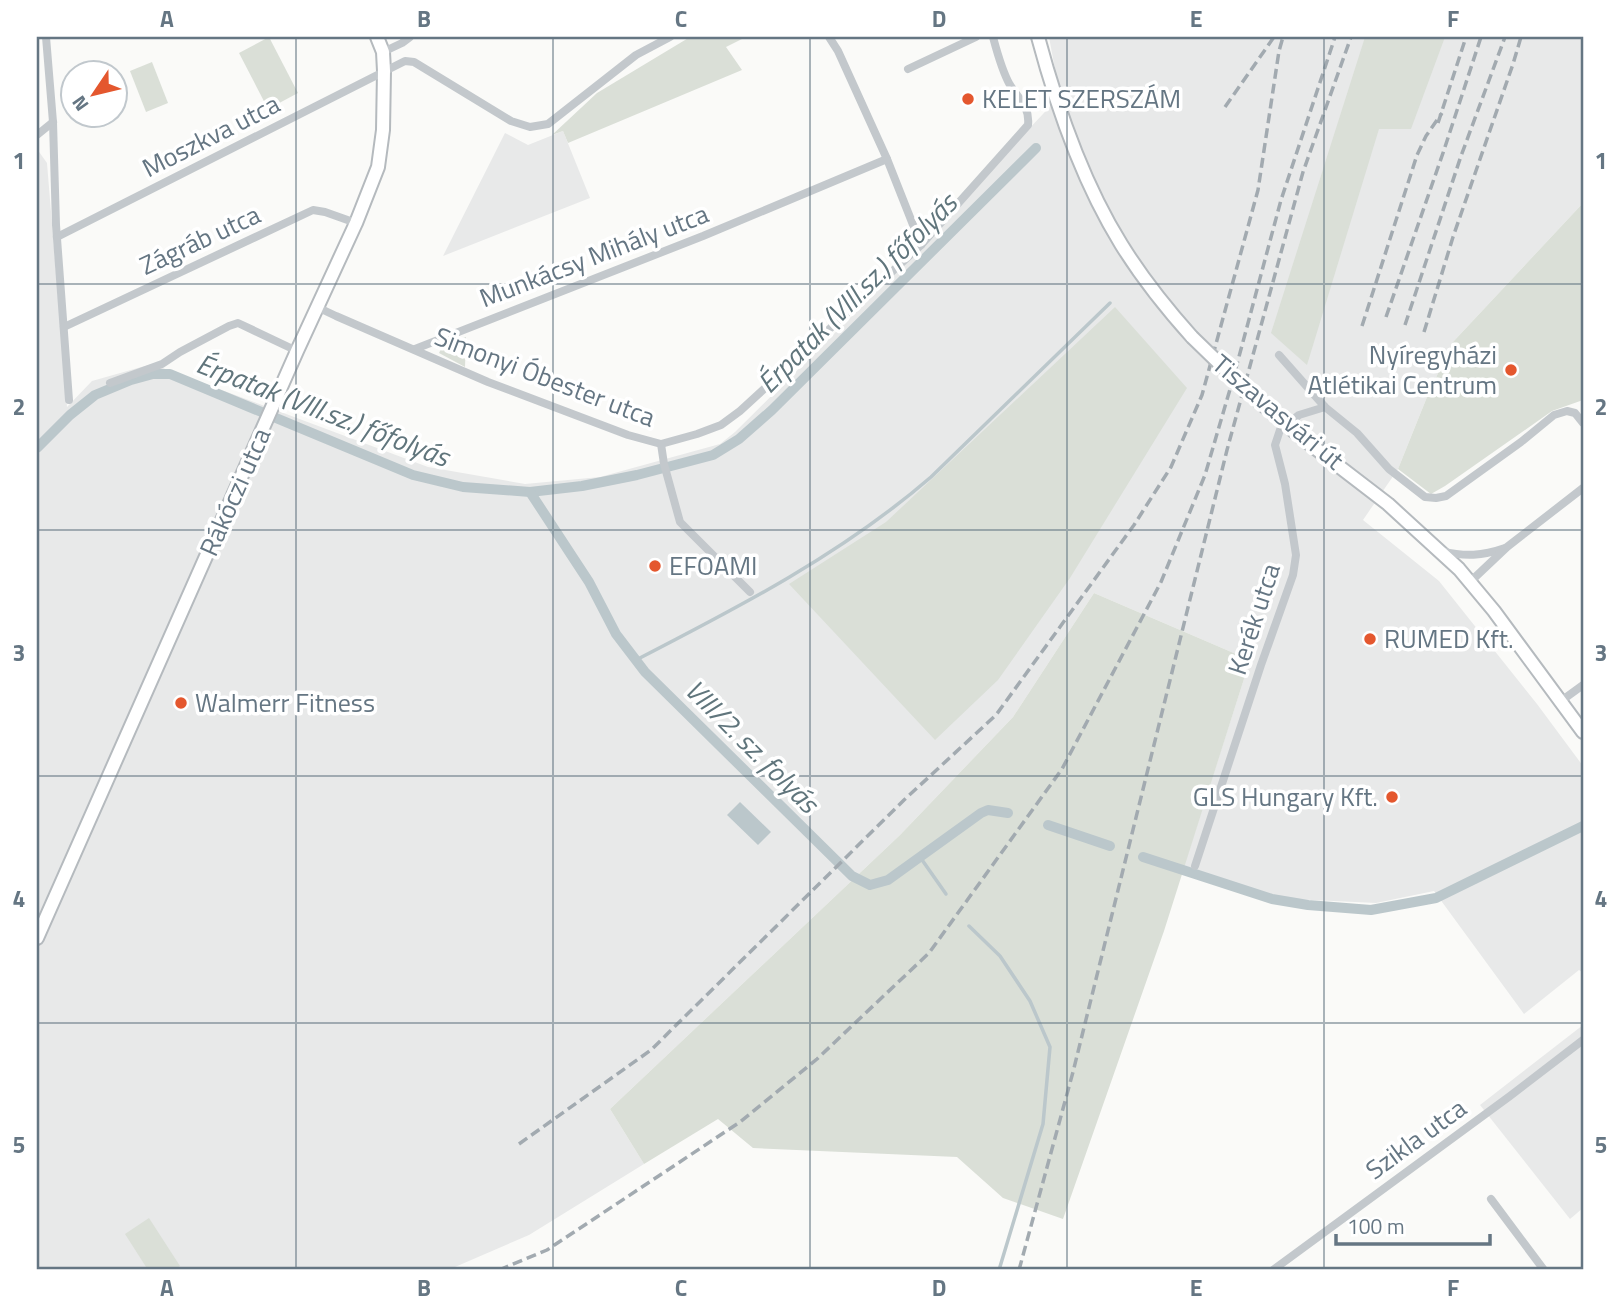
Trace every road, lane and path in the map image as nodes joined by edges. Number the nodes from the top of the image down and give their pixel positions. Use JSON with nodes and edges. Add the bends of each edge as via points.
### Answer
{"nodes":[{"id":1,"x":47,"y":37,"type":"edge"},
{"id":2,"x":377,"y":37,"type":"edge"},
{"id":3,"x":410,"y":37,"type":"edge"},
{"id":4,"x":670,"y":37,"type":"edge"},
{"id":5,"x":829,"y":37,"type":"edge"},
{"id":6,"x":976,"y":37,"type":"edge"},
{"id":7,"x":993,"y":37,"type":"edge"},
{"id":8,"x":1039,"y":42,"type":"edge"},
{"id":9,"x":402,"y":43,"type":"junction"},
{"id":10,"x":383,"y":52,"type":"junction"},
{"id":11,"x":405,"y":61,"type":"junction"},
{"id":12,"x":908,"y":69,"type":"dead end"},
{"id":13,"x":384,"y":71,"type":"junction"},
{"id":14,"x":53,"y":122,"type":"junction"},
{"id":15,"x":37,"y":135,"type":"edge"},
{"id":16,"x":887,"y":159,"type":"junction"},
{"id":17,"x":356,"y":223,"type":"junction"},
{"id":18,"x":57,"y":237,"type":"junction"},
{"id":19,"x":921,"y":244,"type":"junction"},
{"id":20,"x":317,"y":307,"type":"junction"},
{"id":21,"x":64,"y":327,"type":"junction"},
{"id":22,"x":415,"y":349,"type":"junction"},
{"id":23,"x":297,"y":351,"type":"junction"},
{"id":24,"x":1279,"y":355,"type":"dead end"},
{"id":25,"x":110,"y":383,"type":"dead end"},
{"id":26,"x":69,"y":400,"type":"dead end"},
{"id":27,"x":1325,"y":407,"type":"junction"},
{"id":28,"x":1583,"y":422,"type":"edge"},
{"id":29,"x":661,"y":444,"type":"junction"},
{"id":30,"x":1583,"y":488,"type":"edge"},
{"id":31,"x":1507,"y":547,"type":"junction"},
{"id":32,"x":1441,"y":551,"type":"junction"},
{"id":33,"x":1470,"y":582,"type":"junction"},
{"id":34,"x":750,"y":592,"type":"dead end"},
{"id":35,"x":1583,"y":685,"type":"edge"},
{"id":36,"x":1561,"y":701,"type":"junction"},
{"id":37,"x":1583,"y":732,"type":"edge"},
{"id":38,"x":1195,"y":866,"type":"dead end"},
{"id":39,"x":37,"y":938,"type":"edge"},
{"id":40,"x":1583,"y":1040,"type":"edge"},
{"id":41,"x":1491,"y":1199,"type":"dead end"},
{"id":42,"x":1286,"y":1261,"type":"junction"},
{"id":43,"x":1273,"y":1270,"type":"edge"},
{"id":44,"x":1294,"y":1270,"type":"edge"},
{"id":45,"x":1544,"y":1270,"type":"edge"}],
"edges":[{"from":1,"to":14,"type":"street"},
{"from":2,"to":10,"type":"main road","name":"Rákóczi utca"},
{"from":3,"to":9,"type":"street"},
{"from":4,"to":11,"type":"street","via":[[636,55],[548,124],[530,127],[511,121],[414,62]]},
{"from":5,"to":16,"type":"street"},
{"from":6,"to":12,"type":"street"},
{"from":7,"to":19,"type":"street","name":"Simonyi Óbester utca","via":[[1010,85],[1026,107],[1028,125]]},
{"from":8,"to":32,"type":"main road","name":"Tiszavasvári út","bridge":true,"via":[[1072,144],[1102,209],[1166,307],[1256,399]]},
{"from":9,"to":10,"type":"street"},
{"from":9,"to":11,"type":"street"},
{"from":10,"to":13,"type":"main road","name":"Rákóczi utca"},
{"from":11,"to":13,"type":"street","name":"Moszkva utca"},
{"from":13,"to":17,"type":"main road","name":"Rákóczi utca","via":[[378,167]]},
{"from":13,"to":18,"type":"street","name":"Moszkva utca"},
{"from":14,"to":15,"type":"street"},
{"from":14,"to":18,"type":"street"},
{"from":16,"to":19,"type":"street"},
{"from":16,"to":22,"type":"street","name":"Munkácsy Mihály utca"},
{"from":17,"to":20,"type":"main road","name":"Rákóczi utca"},
{"from":17,"to":21,"type":"street","name":"Zágráb utca","via":[[313,210]]},
{"from":18,"to":21,"type":"street"},
{"from":19,"to":29,"type":"street","name":"Simonyi Óbester utca","via":[[740,411],[721,425]]},
{"from":20,"to":22,"type":"street"},
{"from":20,"to":23,"type":"main road","name":"Rákóczi utca"},
{"from":21,"to":26,"type":"street"},
{"from":22,"to":29,"type":"street","name":"Simonyi Óbester utca","via":[[488,382]]},
{"from":23,"to":25,"type":"street","via":[[238,323],[162,364]]},
{"from":23,"to":39,"type":"main road","name":"Rákóczi utca"},
{"from":24,"to":27,"type":"street"},
{"from":27,"to":28,"type":"street","via":[[1413,489],[1436,498],[1459,487],[1554,415],[1567,411]]},
{"from":27,"to":38,"type":"street","name":"Kerék utca","via":[[1299,415],[1280,430],[1275,445],[1296,555],[1293,575]]},
{"from":29,"to":34,"type":"street","name":"Simonyi Óbester utca","via":[[681,522]]},
{"from":30,"to":31,"type":"street"},
{"from":31,"to":32,"type":"street","via":[[1483,555]]},
{"from":31,"to":33,"type":"street"},
{"from":32,"to":33,"type":"main road","name":"Tiszavasvári út"},
{"from":33,"to":36,"type":"main road","name":"Tiszavasvári út"},
{"from":35,"to":36,"type":"street"},
{"from":36,"to":37,"type":"main road","name":"Tiszavasvári út"},
{"from":40,"to":42,"type":"street","name":"Szikla utca"},
{"from":41,"to":45,"type":"street"},
{"from":42,"to":43,"type":"street","name":"Szikla utca"},
{"from":42,"to":44,"type":"street"}]}
